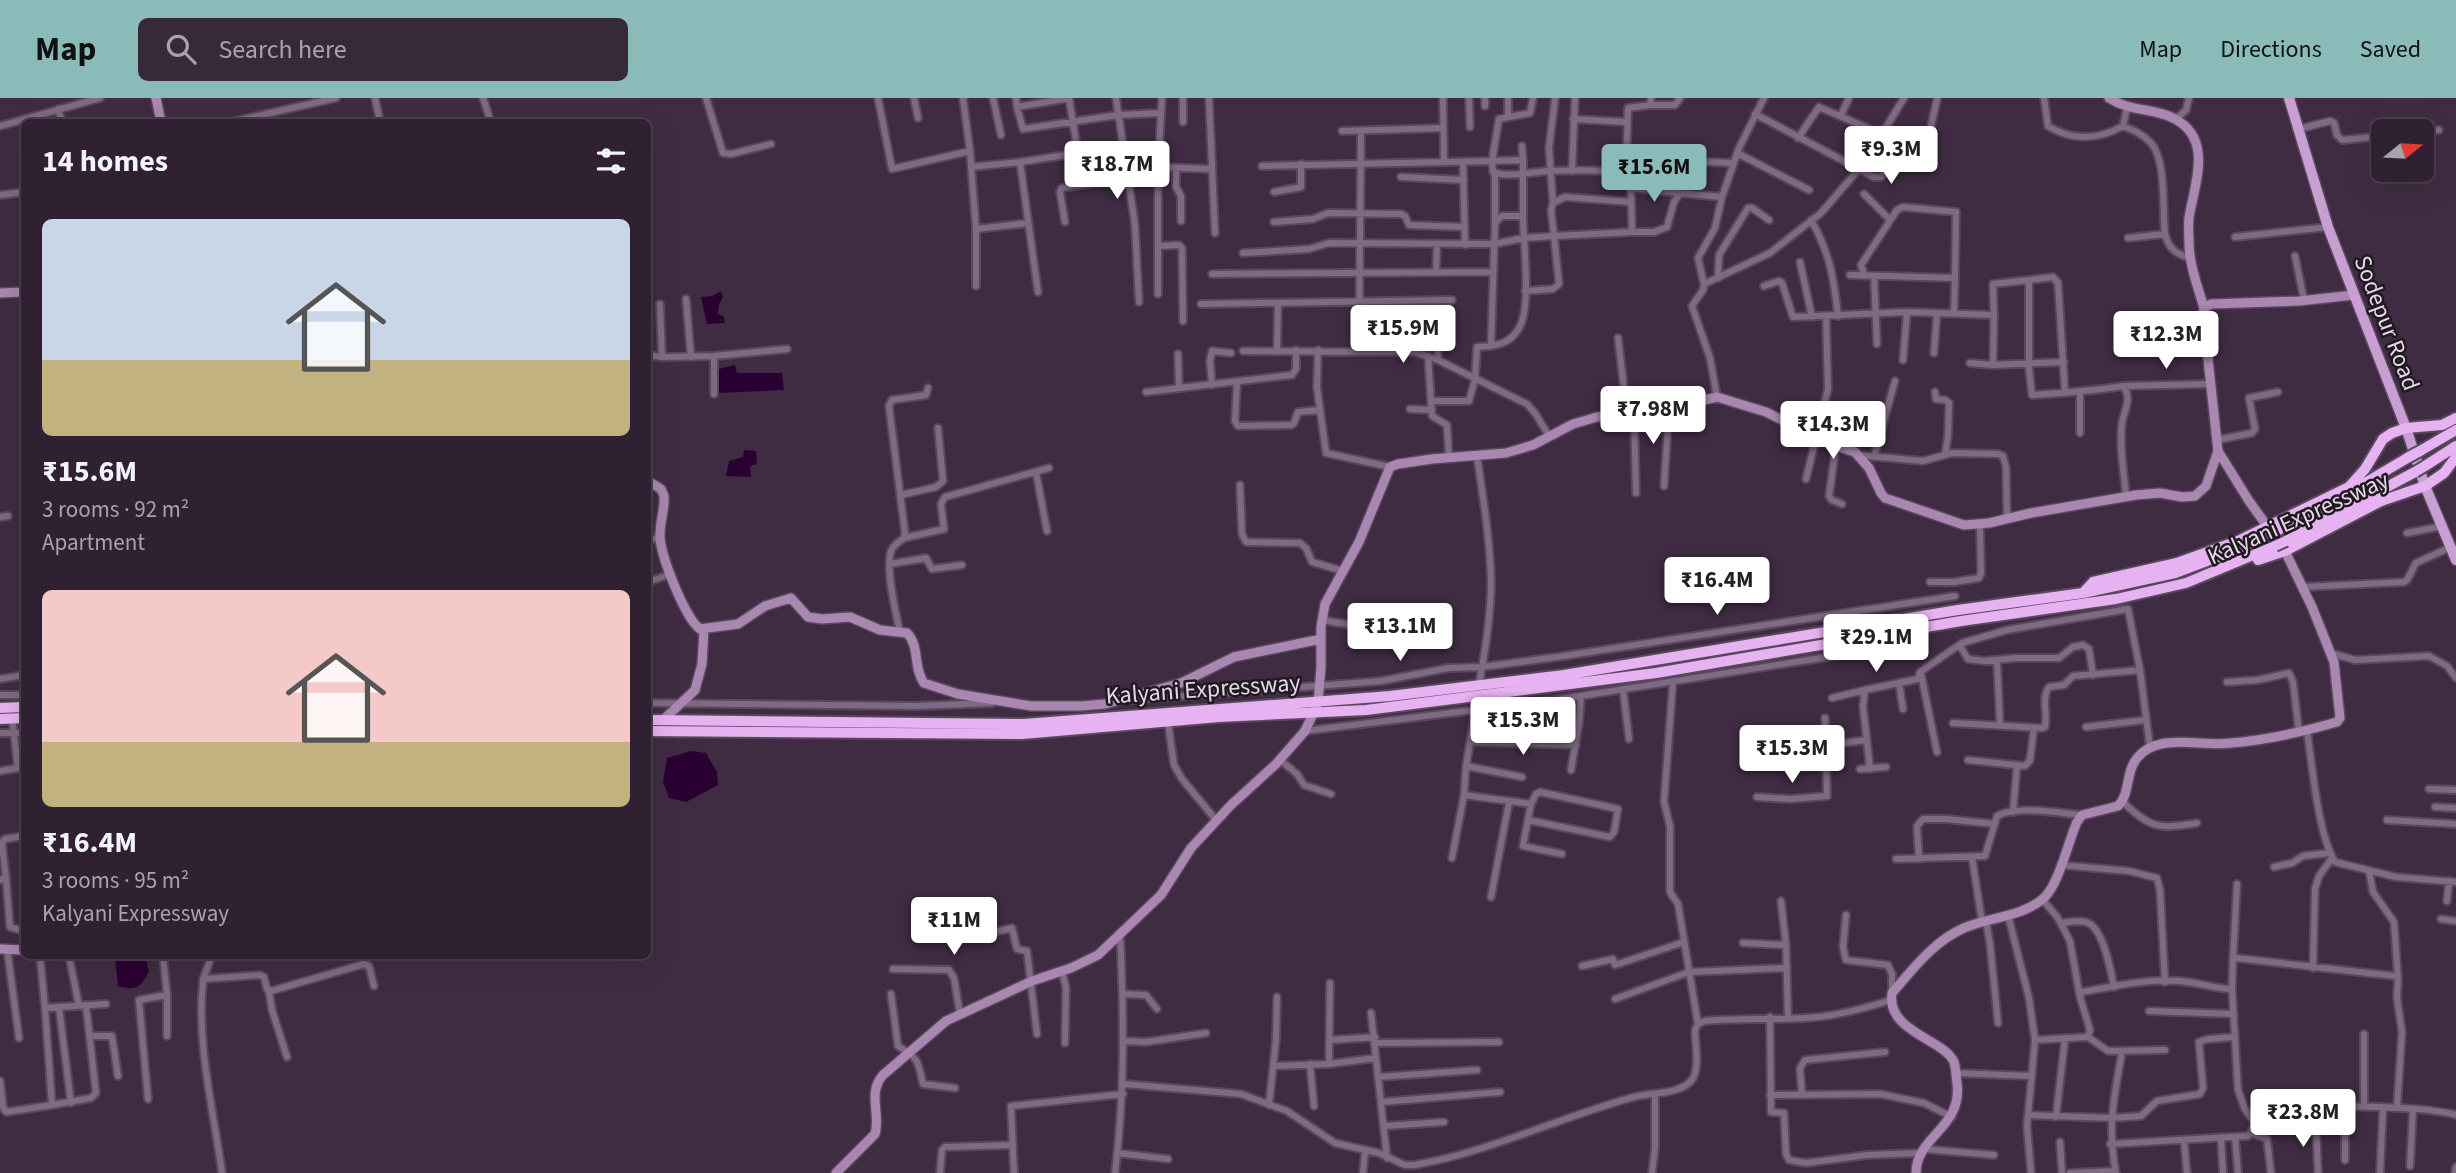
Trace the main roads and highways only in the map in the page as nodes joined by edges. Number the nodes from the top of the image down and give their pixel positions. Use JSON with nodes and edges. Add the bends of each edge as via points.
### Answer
{"nodes":[{"id":1,"x":2289,"y":98,"type":"edge"},
{"id":2,"x":2456,"y":418,"type":"edge"},
{"id":3,"x":2406,"y":428,"type":"junction"},
{"id":4,"x":2456,"y":430,"type":"edge"},
{"id":5,"x":2456,"y":446,"type":"edge"},
{"id":6,"x":2456,"y":457,"type":"edge"},
{"id":7,"x":2426,"y":486,"type":"junction"},
{"id":8,"x":2271,"y":530,"type":"junction"},
{"id":9,"x":2282,"y":546,"type":"junction"},
{"id":10,"x":2456,"y":560,"type":"edge"},
{"id":11,"x":1479,"y":686,"type":"junction"},
{"id":12,"x":0,"y":708,"type":"edge"},
{"id":13,"x":21,"y":708,"type":"edge"},
{"id":14,"x":1316,"y":708,"type":"junction"},
{"id":15,"x":651,"y":726,"type":"edge"},
{"id":16,"x":651,"y":727,"type":"edge"}],
"edges":[{"from":1,"to":3,"type":"main road","name":"Sodepur Road","via":[[2328,227]]},
{"from":2,"to":3,"type":"highway","via":[[2442,425]]},
{"from":3,"to":7,"type":"main road","name":"Sodepur Road"},
{"from":3,"to":8,"type":"highway","name":"Kalyani Expressway","via":[[2384,439],[2349,487]]},
{"from":4,"to":8,"type":"highway","bridge":true,"via":[[2311,514]]},
{"from":5,"to":9,"type":"highway","bridge":true},
{"from":6,"to":7,"type":"highway","name":"Kalyani Expressway"},
{"from":7,"to":9,"type":"highway","name":"Kalyani Expressway"},
{"from":7,"to":10,"type":"main road","name":"Sodepur Road"},
{"from":8,"to":11,"type":"highway","name":"Kalyani Expressway","via":[[2175,573],[2083,593]]},
{"from":9,"to":11,"type":"highway","name":"Kalyani Expressway","via":[[2186,583],[2087,604],[1656,673]]},
{"from":11,"to":14,"type":"highway","name":"Kalyani Expressway"},
{"from":12,"to":13,"type":"highway"},
{"from":14,"to":15,"type":"highway","name":"Kalyani Expressway","via":[[1224,707],[1024,724],[663,720]]},
{"from":14,"to":16,"type":"highway","name":"Kalyani Expressway","via":[[1022,734]]}]}
